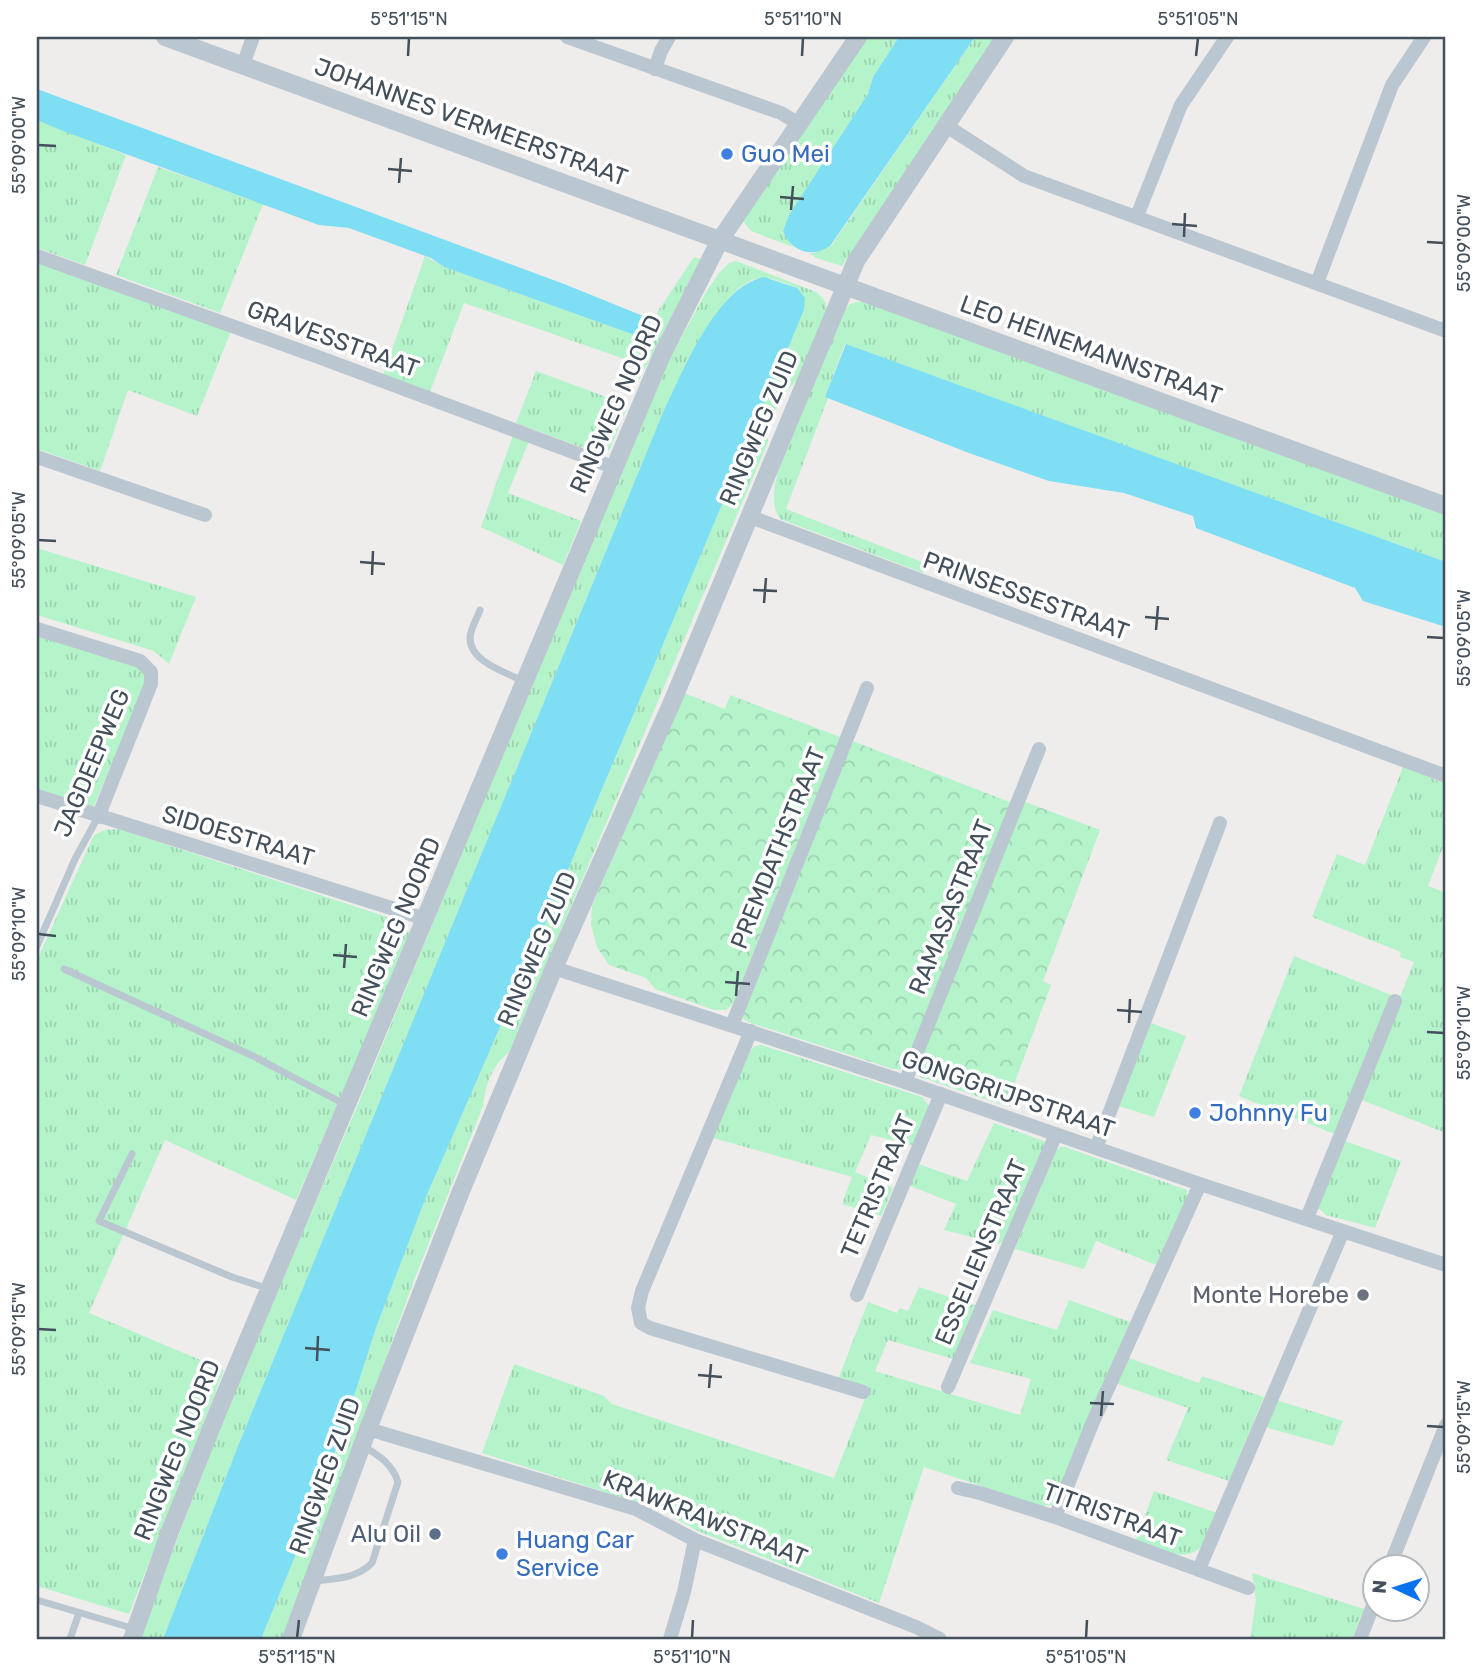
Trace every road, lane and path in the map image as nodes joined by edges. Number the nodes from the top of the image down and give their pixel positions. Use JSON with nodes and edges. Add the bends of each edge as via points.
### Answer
{"nodes":[{"id":1,"x":165,"y":37,"type":"edge"},
{"id":2,"x":253,"y":37,"type":"edge"},
{"id":3,"x":567,"y":37,"type":"edge"},
{"id":4,"x":669,"y":37,"type":"edge"},
{"id":5,"x":858,"y":37,"type":"edge"},
{"id":6,"x":1005,"y":37,"type":"edge"},
{"id":7,"x":1227,"y":37,"type":"edge"},
{"id":8,"x":1424,"y":37,"type":"edge"},
{"id":9,"x":243,"y":65,"type":"junction"},
{"id":10,"x":655,"y":69,"type":"junction"},
{"id":11,"x":799,"y":124,"type":"junction"},
{"id":12,"x":945,"y":125,"type":"junction"},
{"id":13,"x":1138,"y":216,"type":"junction"},
{"id":14,"x":720,"y":240,"type":"junction"},
{"id":15,"x":37,"y":256,"type":"edge"},
{"id":16,"x":1317,"y":283,"type":"junction"},
{"id":17,"x":845,"y":286,"type":"junction"},
{"id":18,"x":1446,"y":331,"type":"edge"},
{"id":19,"x":37,"y":457,"type":"edge"},
{"id":20,"x":613,"y":467,"type":"junction"},
{"id":21,"x":1446,"y":506,"type":"edge"},
{"id":22,"x":205,"y":515,"type":"dead end"},
{"id":23,"x":748,"y":516,"type":"junction"},
{"id":24,"x":480,"y":610,"type":"dead end"},
{"id":25,"x":37,"y":629,"type":"edge"},
{"id":26,"x":525,"y":682,"type":"junction"},
{"id":27,"x":867,"y":688,"type":"dead end"},
{"id":28,"x":1039,"y":749,"type":"dead end"},
{"id":29,"x":1446,"y":776,"type":"edge"},
{"id":30,"x":37,"y":796,"type":"edge"},
{"id":31,"x":99,"y":817,"type":"junction"},
{"id":32,"x":1220,"y":823,"type":"dead end"},
{"id":33,"x":426,"y":919,"type":"junction"},
{"id":34,"x":37,"y":946,"type":"edge"},
{"id":35,"x":554,"y":968,"type":"junction"},
{"id":36,"x":64,"y":969,"type":"dead end"},
{"id":37,"x":1395,"y":1001,"type":"dead end"},
{"id":38,"x":732,"y":1025,"type":"junction"},
{"id":39,"x":751,"y":1031,"type":"junction"},
{"id":40,"x":905,"y":1082,"type":"junction"},
{"id":41,"x":941,"y":1094,"type":"junction"},
{"id":42,"x":347,"y":1106,"type":"junction"},
{"id":43,"x":1056,"y":1135,"type":"junction"},
{"id":44,"x":1096,"y":1148,"type":"junction"},
{"id":45,"x":132,"y":1154,"type":"dead end"},
{"id":46,"x":1200,"y":1184,"type":"junction"},
{"id":47,"x":1307,"y":1219,"type":"junction"},
{"id":48,"x":1343,"y":1231,"type":"junction"},
{"id":49,"x":1446,"y":1265,"type":"edge"},
{"id":50,"x":270,"y":1290,"type":"junction"},
{"id":51,"x":857,"y":1295,"type":"dead end"},
{"id":52,"x":948,"y":1387,"type":"dead end"},
{"id":53,"x":863,"y":1392,"type":"dead end"},
{"id":54,"x":1446,"y":1425,"type":"edge"},
{"id":55,"x":365,"y":1437,"type":"junction"},
{"id":56,"x":958,"y":1488,"type":"dead end"},
{"id":57,"x":1055,"y":1517,"type":"junction"},
{"id":58,"x":695,"y":1540,"type":"junction"},
{"id":59,"x":1394,"y":1554,"type":"edge"},
{"id":60,"x":1199,"y":1569,"type":"junction"},
{"id":61,"x":312,"y":1581,"type":"junction"},
{"id":62,"x":1248,"y":1588,"type":"dead end"},
{"id":63,"x":37,"y":1600,"type":"edge"},
{"id":64,"x":79,"y":1613,"type":"junction"},
{"id":65,"x":913,"y":1633,"type":"edge"},
{"id":66,"x":134,"y":1634,"type":"edge"},
{"id":67,"x":70,"y":1639,"type":"edge"},
{"id":68,"x":291,"y":1639,"type":"edge"},
{"id":69,"x":670,"y":1639,"type":"edge"},
{"id":70,"x":940,"y":1639,"type":"edge"}],
"edges":[{"from":1,"to":9,"type":"street","name":"JOHANNES VERMEERSTRAAT"},
{"from":2,"to":9,"type":"street"},
{"from":3,"to":10,"type":"street"},
{"from":4,"to":10,"type":"street"},
{"from":5,"to":11,"type":"street","name":"RINGWEG NOORD"},
{"from":6,"to":12,"type":"street","name":"RINGWEG ZUID"},
{"from":7,"to":13,"type":"street","via":[[1181,105]]},
{"from":8,"to":16,"type":"street","via":[[1392,85]]},
{"from":9,"to":14,"type":"street","name":"JOHANNES VERMEERSTRAAT"},
{"from":10,"to":11,"type":"street"},
{"from":11,"to":14,"type":"street","name":"RINGWEG NOORD"},
{"from":12,"to":13,"type":"street","via":[[1024,176]]},
{"from":12,"to":17,"type":"street","name":"RINGWEG ZUID","via":[[856,261]]},
{"from":13,"to":16,"type":"street"},
{"from":14,"to":17,"type":"street","name":"LEO HEINEMANNSTRAAT"},
{"from":14,"to":20,"type":"street","name":"RINGWEG NOORD"},
{"from":15,"to":20,"type":"street","name":"GRAVESSTRAAT"},
{"from":16,"to":18,"type":"street"},
{"from":17,"to":21,"type":"street","name":"LEO HEINEMANNSTRAAT"},
{"from":17,"to":23,"type":"street","name":"RINGWEG ZUID"},
{"from":19,"to":22,"type":"street"},
{"from":20,"to":26,"type":"street","name":"RINGWEG NOORD"},
{"from":23,"to":29,"type":"street","name":"PRINSESSESTRAAT"},
{"from":23,"to":35,"type":"street","name":"RINGWEG ZUID","via":[[673,700]]},
{"from":24,"to":26,"type":"lane","via":[[470,634],[471,647],[478,657]]},
{"from":25,"to":31,"type":"street","name":"JAGDEEPWEG","via":[[140,661],[151,672],[151,684]]},
{"from":26,"to":33,"type":"street","name":"RINGWEG NOORD"},
{"from":27,"to":38,"type":"street","name":"PREMDATHSTRAAT"},
{"from":28,"to":40,"type":"street","name":"RAMASASTRAAT"},
{"from":30,"to":31,"type":"street","name":"SIDOESTRAAT"},
{"from":31,"to":33,"type":"street","name":"SIDOESTRAAT"},
{"from":31,"to":34,"type":"lane","name":"JAGDEEPWEG"},
{"from":32,"to":44,"type":"street"},
{"from":33,"to":42,"type":"street","name":"RINGWEG NOORD"},
{"from":35,"to":38,"type":"street","name":"GONGGRIJPSTRAAT"},
{"from":35,"to":55,"type":"street","name":"RINGWEG ZUID"},
{"from":36,"to":42,"type":"lane","via":[[253,1056]]},
{"from":37,"to":47,"type":"street"},
{"from":38,"to":39,"type":"street","name":"GONGGRIJPSTRAAT"},
{"from":39,"to":40,"type":"street","name":"GONGGRIJPSTRAAT"},
{"from":39,"to":53,"type":"street","via":[[642,1291],[641,1323]]},
{"from":40,"to":41,"type":"street","name":"GONGGRIJPSTRAAT"},
{"from":41,"to":43,"type":"street","name":"GONGGRIJPSTRAAT"},
{"from":41,"to":51,"type":"street","name":"TETRISTRAAT"},
{"from":42,"to":50,"type":"street","name":"RINGWEG NOORD"},
{"from":43,"to":44,"type":"street","name":"GONGGRIJPSTRAAT"},
{"from":43,"to":52,"type":"street","name":"ESSELIENSTRAAT"},
{"from":44,"to":46,"type":"street","name":"GONGGRIJPSTRAAT"},
{"from":45,"to":50,"type":"lane","via":[[99,1221]]},
{"from":46,"to":47,"type":"street","name":"GONGGRIJPSTRAAT"},
{"from":46,"to":57,"type":"street"},
{"from":47,"to":48,"type":"street","name":"GONGGRIJPSTRAAT"},
{"from":48,"to":49,"type":"street","name":"GONGGRIJPSTRAAT"},
{"from":48,"to":60,"type":"street"},
{"from":50,"to":66,"type":"street","name":"RINGWEG NOORD","via":[[169,1534]]},
{"from":54,"to":59,"type":"street"},
{"from":55,"to":58,"type":"street","name":"KRAWKRAWSTRAAT","via":[[636,1509]]},
{"from":55,"to":61,"type":"street","name":"RINGWEG ZUID"},
{"from":55,"to":61,"type":"lane","via":[[394,1469],[398,1482],[372,1563],[363,1573],[350,1577]]},
{"from":56,"to":57,"type":"street","name":"TITRISTRAAT"},
{"from":57,"to":60,"type":"street","name":"TITRISTRAAT"},
{"from":58,"to":65,"type":"street","name":"KRAWKRAWSTRAAT"},
{"from":58,"to":69,"type":"street"},
{"from":60,"to":62,"type":"street","name":"TITRISTRAAT"},
{"from":61,"to":68,"type":"street","name":"RINGWEG ZUID"},
{"from":63,"to":64,"type":"lane"},
{"from":64,"to":66,"type":"lane"},
{"from":64,"to":67,"type":"lane"},
{"from":65,"to":70,"type":"street","name":"KRAWKRAWSTRAAT"}]}
